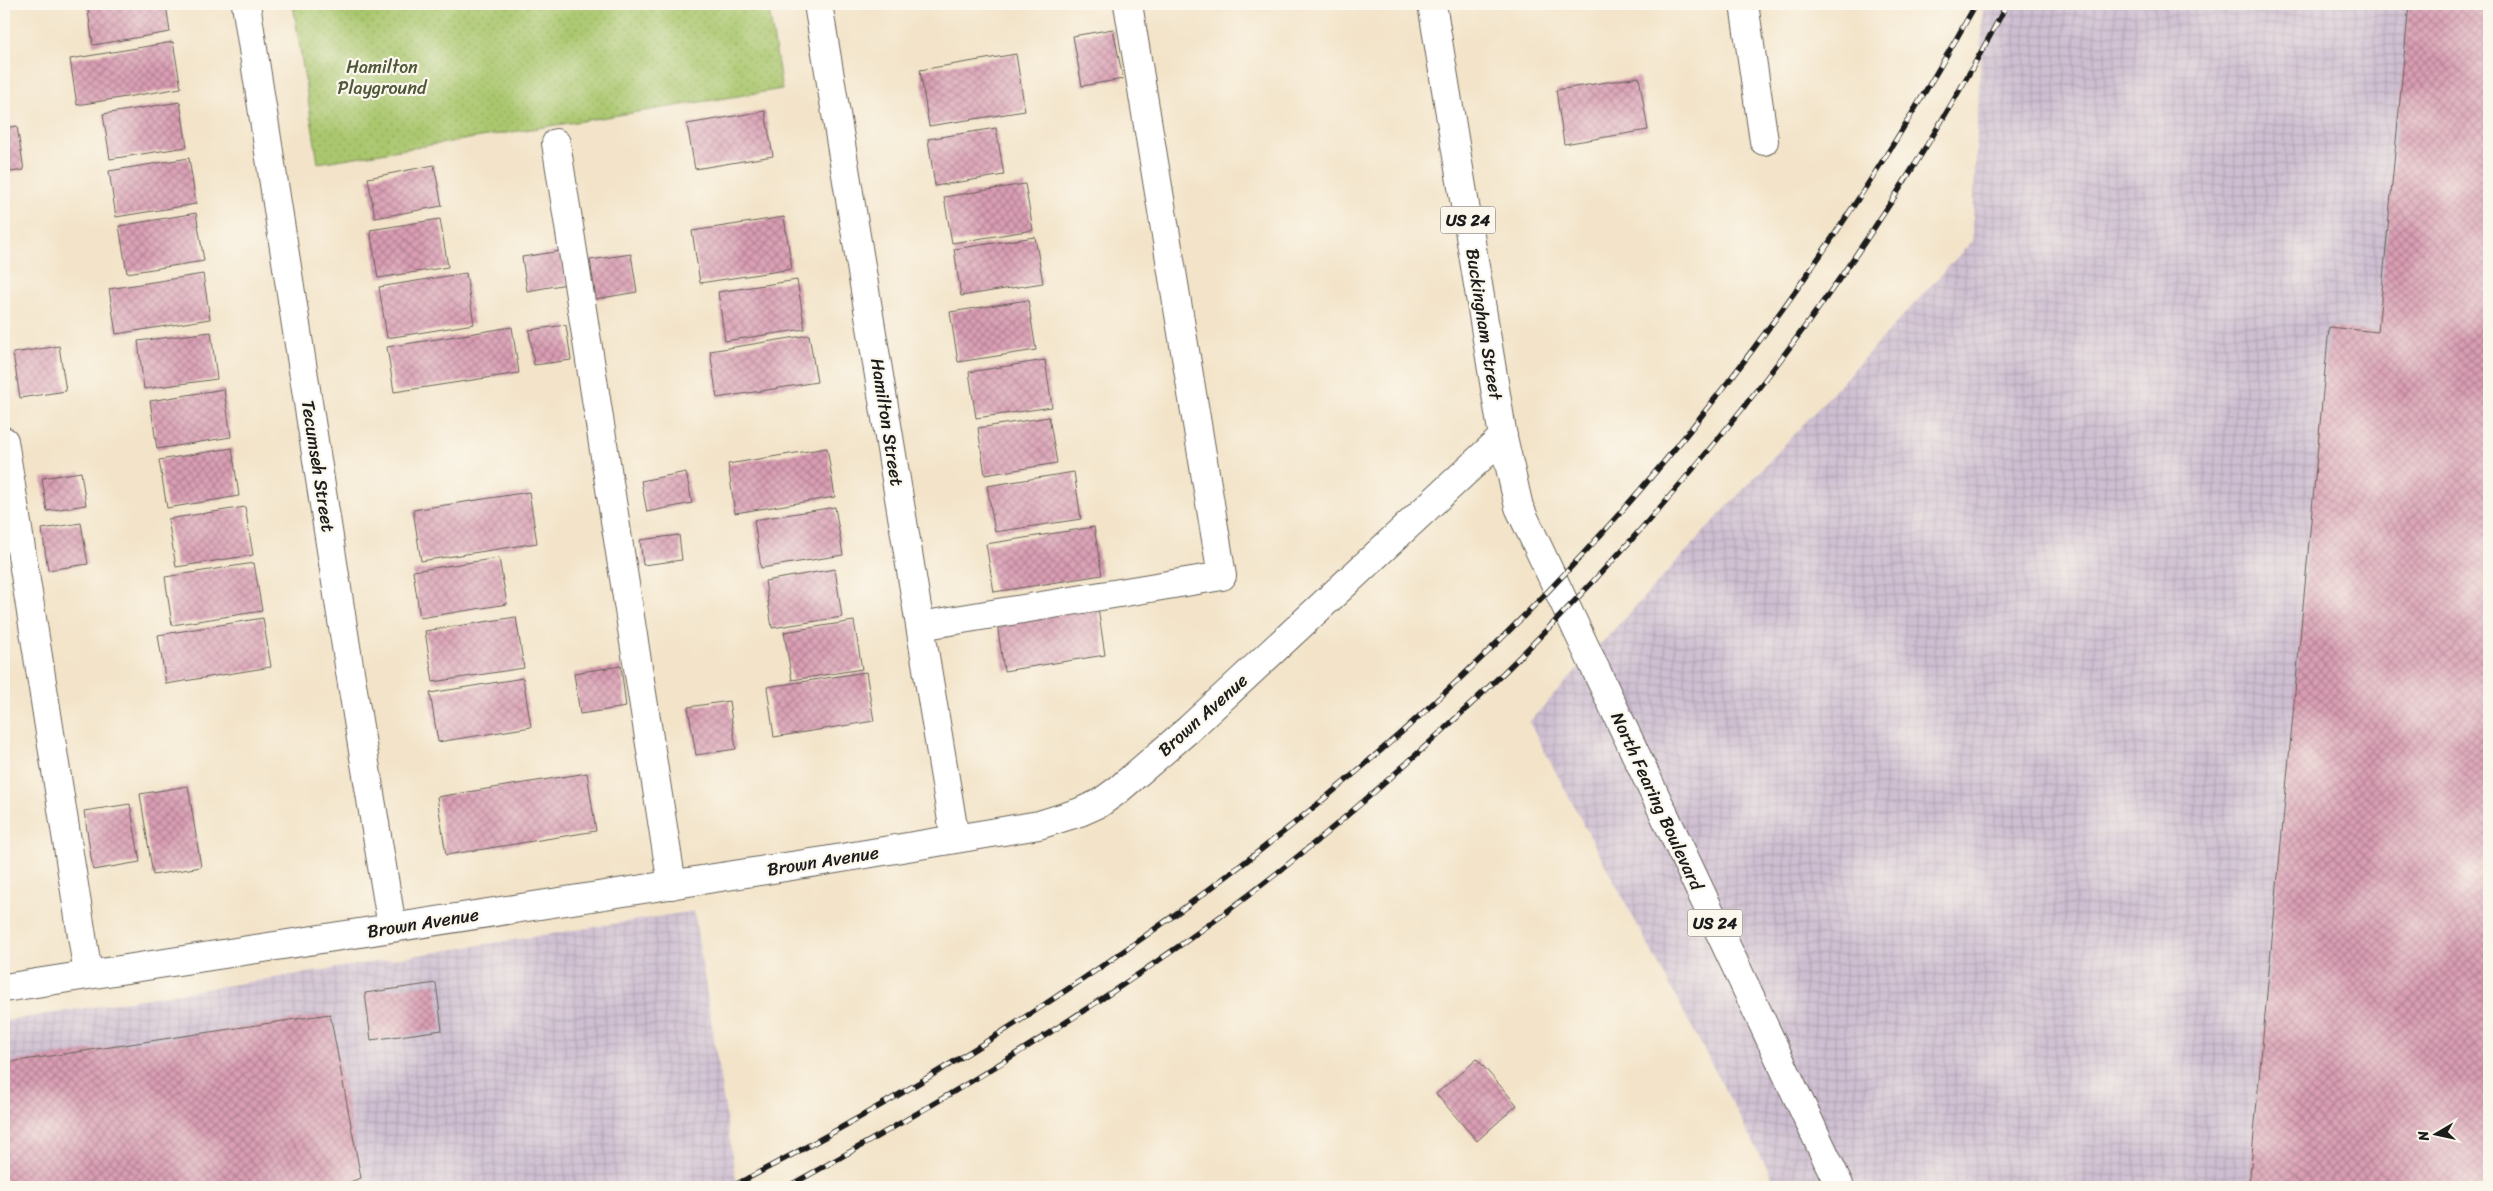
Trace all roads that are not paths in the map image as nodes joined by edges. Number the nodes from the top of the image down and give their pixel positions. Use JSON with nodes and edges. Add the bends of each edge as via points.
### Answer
{"nodes":[{"id":1,"x":246,"y":4,"type":"edge"},
{"id":2,"x":818,"y":4,"type":"edge"},
{"id":3,"x":1128,"y":4,"type":"edge"},
{"id":4,"x":1432,"y":4,"type":"edge"},
{"id":5,"x":1744,"y":4,"type":"edge"},
{"id":6,"x":1764,"y":141,"type":"dead end"},
{"id":7,"x":556,"y":143,"type":"dead end"},
{"id":8,"x":1503,"y":437,"type":"junction"},
{"id":9,"x":4,"y":441,"type":"edge"},
{"id":10,"x":920,"y":626,"type":"junction"},
{"id":11,"x":955,"y":839,"type":"junction"},
{"id":12,"x":672,"y":885,"type":"junction"},
{"id":13,"x":392,"y":927,"type":"junction"},
{"id":14,"x":88,"y":974,"type":"junction"},
{"id":15,"x":4,"y":988,"type":"edge"},
{"id":16,"x":1840,"y":1187,"type":"edge"}],
"edges":[{"from":1,"to":13,"type":"street","name":"Tecumseh Street"},
{"from":2,"to":10,"type":"street","name":"Hamilton Street"},
{"from":3,"to":10,"type":"street","via":[[1222,576]]},
{"from":4,"to":8,"type":"street","name":"Buckingham Street","number":"US 24"},
{"from":5,"to":6,"type":"street"},
{"from":7,"to":12,"type":"street"},
{"from":8,"to":11,"type":"street","name":"Brown Avenue","via":[[1196,722],[1118,790],[1100,803],[1039,826]]},
{"from":8,"to":16,"type":"street","name":"North Fearing Boulevard","number":"US 24","via":[[1509,471],[1527,525]]},
{"from":9,"to":14,"type":"street"},
{"from":10,"to":11,"type":"street","name":"Hamilton Street"},
{"from":11,"to":12,"type":"street","name":"Brown Avenue"},
{"from":12,"to":13,"type":"street","name":"Brown Avenue"},
{"from":13,"to":14,"type":"street","name":"Brown Avenue"},
{"from":14,"to":15,"type":"street","name":"Brown Avenue"}]}
